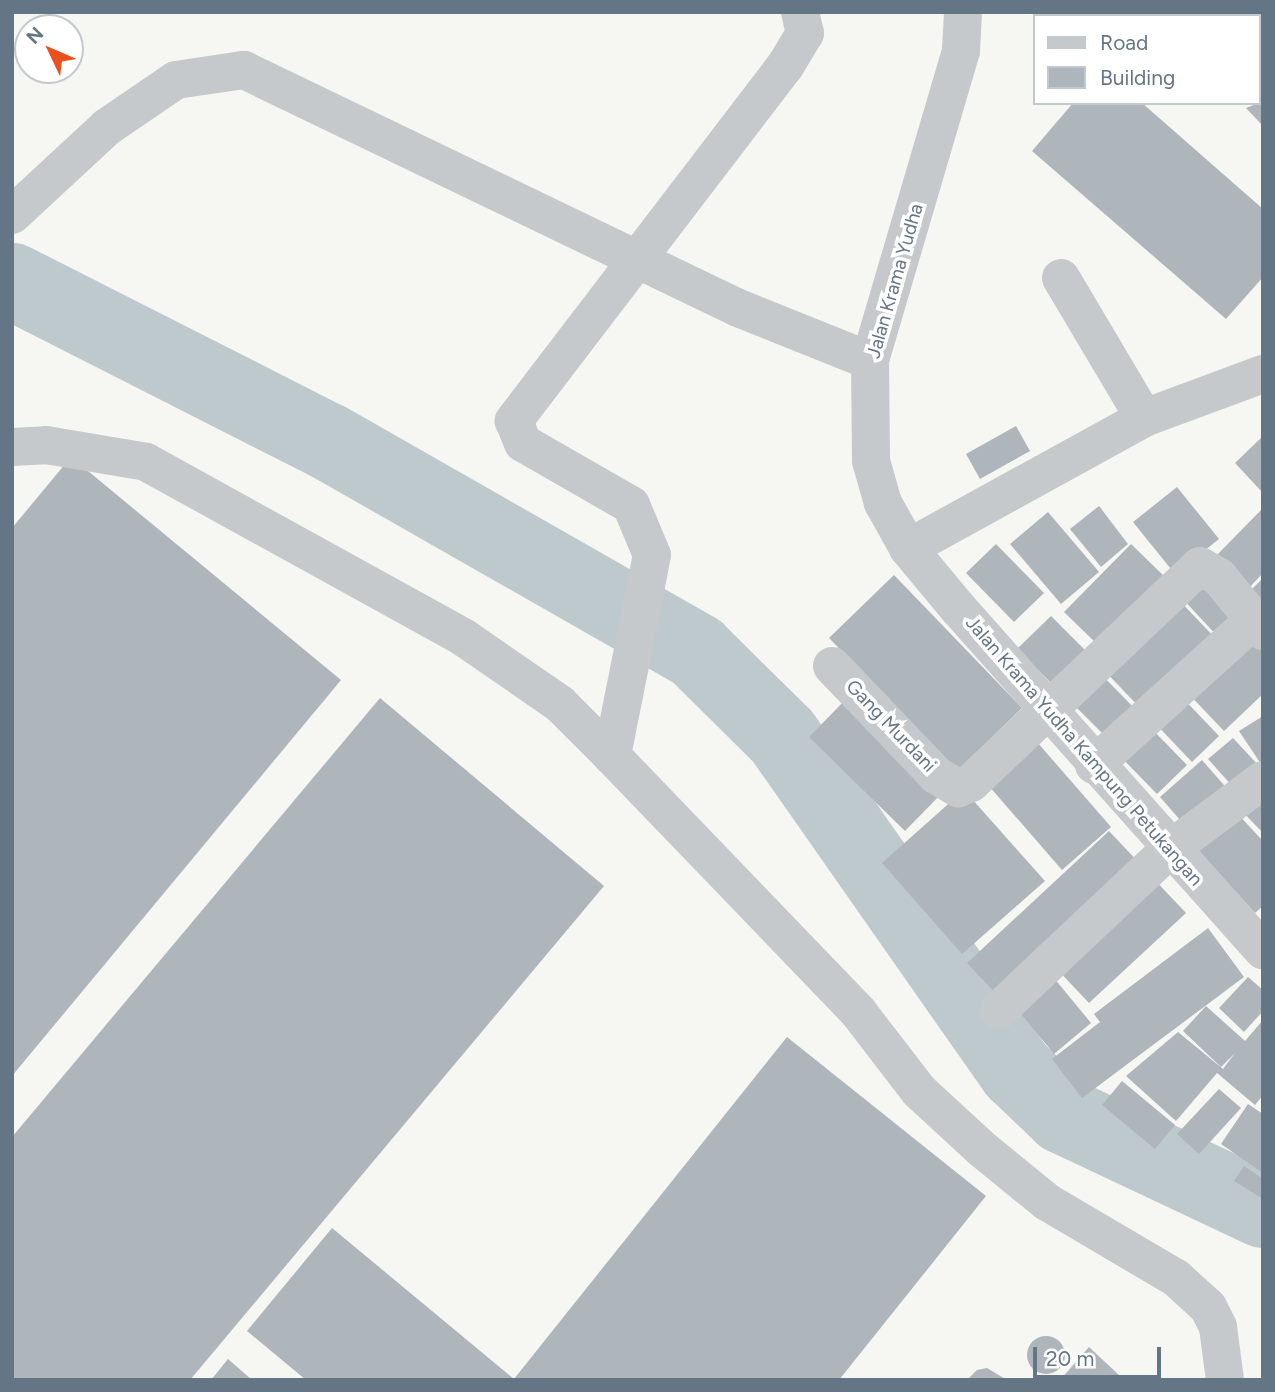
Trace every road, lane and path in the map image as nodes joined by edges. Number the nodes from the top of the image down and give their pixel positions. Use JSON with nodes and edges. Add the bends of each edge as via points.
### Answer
{"nodes":[{"id":1,"x":800,"y":12,"type":"edge"},
{"id":2,"x":963,"y":12,"type":"edge"},
{"id":3,"x":12,"y":215,"type":"edge"},
{"id":4,"x":638,"y":260,"type":"junction"},
{"id":5,"x":1061,"y":278,"type":"dead end"},
{"id":6,"x":870,"y":361,"type":"junction"},
{"id":7,"x":1263,"y":374,"type":"edge"},
{"id":8,"x":1144,"y":418,"type":"junction"},
{"id":9,"x":12,"y":447,"type":"edge"},
{"id":10,"x":908,"y":548,"type":"junction"},
{"id":11,"x":1258,"y":626,"type":"edge"},
{"id":12,"x":832,"y":666,"type":"dead end"},
{"id":13,"x":1044,"y":708,"type":"junction"},
{"id":14,"x":612,"y":756,"type":"junction"},
{"id":15,"x":1094,"y":765,"type":"junction"},
{"id":16,"x":1263,"y":780,"type":"edge"},
{"id":17,"x":1169,"y":850,"type":"junction"},
{"id":18,"x":1263,"y":951,"type":"edge"},
{"id":19,"x":999,"y":1010,"type":"dead end"},
{"id":20,"x":1225,"y":1380,"type":"edge"}],
"edges":[{"from":1,"to":4,"type":"street","via":[[805,33],[785,66]]},
{"from":2,"to":6,"type":"street","name":"Jalan Krama Yudha","via":[[961,51]]},
{"from":3,"to":4,"type":"street","via":[[107,127],[176,80],[244,70]]},
{"from":4,"to":6,"type":"street"},
{"from":4,"to":14,"type":"street","via":[[514,421],[523,443],[631,505],[652,555]]},
{"from":5,"to":8,"type":"street"},
{"from":6,"to":10,"type":"street","name":"Jalan Krama Yudha","via":[[871,461],[883,503]]},
{"from":7,"to":8,"type":"street"},
{"from":8,"to":10,"type":"street"},
{"from":9,"to":14,"type":"street","via":[[46,445],[146,462],[463,637],[560,704]]},
{"from":10,"to":13,"type":"street","name":"Jalan Krama Yudha Kampung Petukangan"},
{"from":11,"to":13,"type":"street","via":[[1219,577],[1200,566]]},
{"from":11,"to":15,"type":"street"},
{"from":12,"to":13,"type":"street","name":"Gang Murdani","via":[[936,775],[958,788],[971,783]]},
{"from":13,"to":15,"type":"street","name":"Jalan Krama Yudha Kampung Petukangan"},
{"from":14,"to":20,"type":"street","via":[[973,1141],[1047,1202],[1176,1278],[1208,1307],[1218,1327]]},
{"from":15,"to":17,"type":"street","name":"Jalan Krama Yudha Kampung Petukangan"},
{"from":16,"to":17,"type":"street"},
{"from":17,"to":18,"type":"street","name":"Jalan Krama Yudha Kampung Petukangan"},
{"from":17,"to":19,"type":"street"}]}
